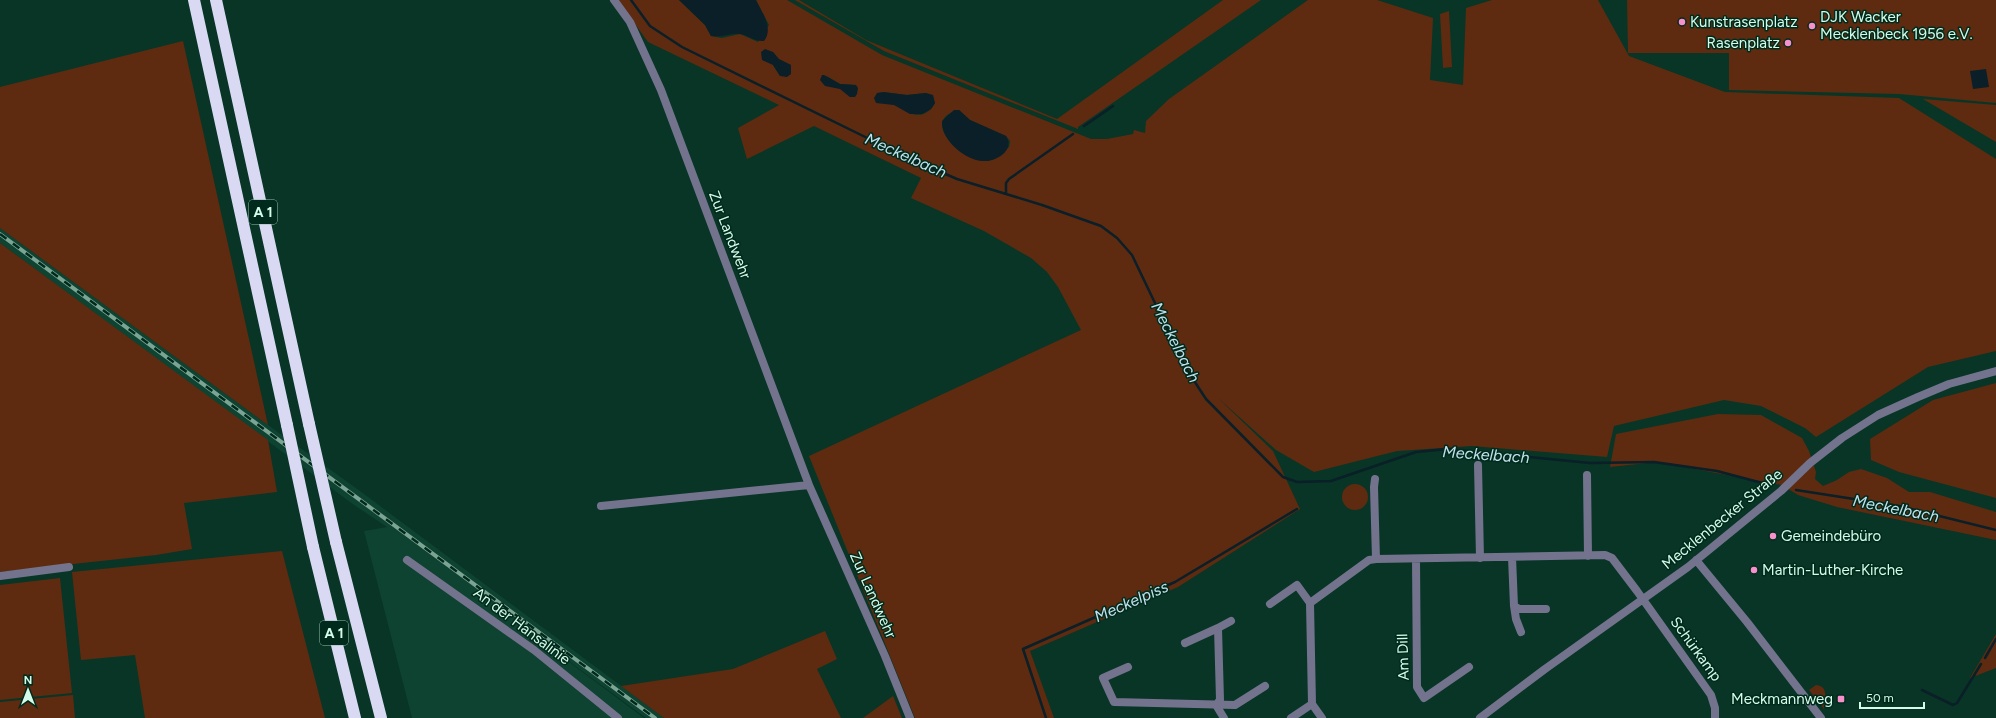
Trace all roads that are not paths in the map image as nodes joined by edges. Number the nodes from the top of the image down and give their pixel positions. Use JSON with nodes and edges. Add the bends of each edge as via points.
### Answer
{"nodes":[{"id":1,"x":194,"y":0,"type":"edge"},
{"id":2,"x":216,"y":0,"type":"edge"},
{"id":3,"x":614,"y":0,"type":"edge"},
{"id":4,"x":1996,"y":371,"type":"edge"},
{"id":5,"x":1478,"y":465,"type":"dead end"},
{"id":6,"x":1587,"y":474,"type":"dead end"},
{"id":7,"x":1375,"y":479,"type":"dead end"},
{"id":8,"x":809,"y":485,"type":"junction"},
{"id":9,"x":601,"y":506,"type":"dead end"},
{"id":10,"x":1588,"y":556,"type":"junction"},
{"id":11,"x":1512,"y":557,"type":"junction"},
{"id":12,"x":1480,"y":558,"type":"junction"},
{"id":13,"x":1376,"y":559,"type":"junction"},
{"id":14,"x":1416,"y":559,"type":"junction"},
{"id":15,"x":407,"y":560,"type":"dead end"},
{"id":16,"x":1696,"y":560,"type":"junction"},
{"id":17,"x":68,"y":567,"type":"dead end"},
{"id":18,"x":0,"y":576,"type":"edge"},
{"id":19,"x":1643,"y":600,"type":"junction"},
{"id":20,"x":1310,"y":603,"type":"junction"},
{"id":21,"x":1270,"y":604,"type":"dead end"},
{"id":22,"x":1514,"y":606,"type":"junction"},
{"id":23,"x":1546,"y":609,"type":"dead end"},
{"id":24,"x":1231,"y":621,"type":"dead end"},
{"id":25,"x":1218,"y":628,"type":"junction"},
{"id":26,"x":1521,"y":632,"type":"dead end"},
{"id":27,"x":1186,"y":643,"type":"dead end"},
{"id":28,"x":1128,"y":667,"type":"dead end"},
{"id":29,"x":1469,"y":667,"type":"dead end"},
{"id":30,"x":1265,"y":686,"type":"dead end"},
{"id":31,"x":1216,"y":704,"type":"junction"},
{"id":32,"x":1312,"y":704,"type":"junction"},
{"id":33,"x":355,"y":718,"type":"edge"},
{"id":34,"x":381,"y":718,"type":"edge"},
{"id":35,"x":618,"y":718,"type":"edge"},
{"id":36,"x":910,"y":718,"type":"edge"},
{"id":37,"x":1224,"y":718,"type":"edge"},
{"id":38,"x":1291,"y":718,"type":"edge"},
{"id":39,"x":1322,"y":718,"type":"edge"},
{"id":40,"x":1480,"y":718,"type":"edge"},
{"id":41,"x":1714,"y":718,"type":"edge"},
{"id":42,"x":1821,"y":718,"type":"edge"}],
"edges":[{"from":1,"to":33,"type":"highway","number":"A 1","bridge":true,"via":[[313,547]]},
{"from":2,"to":34,"type":"highway","number":"A 1","bridge":true,"via":[[336,542]]},
{"from":3,"to":8,"type":"street","name":"Zur Landwehr","via":[[630,22],[661,90]]},
{"from":4,"to":16,"type":"street","name":"Mecklenbecker Straße","via":[[1950,384],[1878,415],[1830,447],[1781,491]]},
{"from":5,"to":12,"type":"street"},
{"from":6,"to":10,"type":"street"},
{"from":7,"to":13,"type":"street"},
{"from":8,"to":9,"type":"street"},
{"from":8,"to":36,"type":"street","name":"Zur Landwehr"},
{"from":10,"to":11,"type":"street"},
{"from":10,"to":19,"type":"street","via":[[1605,555],[1612,558]]},
{"from":11,"to":12,"type":"street"},
{"from":11,"to":22,"type":"street"},
{"from":12,"to":14,"type":"street"},
{"from":13,"to":14,"type":"street"},
{"from":13,"to":20,"type":"street","via":[[1369,560]]},
{"from":14,"to":29,"type":"street","name":"Am Dill","via":[[1417,687],[1424,698]]},
{"from":15,"to":35,"type":"street","name":"An der Hansalinie","via":[[534,650]]},
{"from":16,"to":19,"type":"street","name":"Mecklenbecker Straße"},
{"from":16,"to":42,"type":"street"},
{"from":17,"to":18,"type":"street"},
{"from":19,"to":40,"type":"street","name":"Mecklenbecker Straße"},
{"from":19,"to":41,"type":"street","name":"Schürkamp","via":[[1711,695],[1715,708]]},
{"from":20,"to":21,"type":"street","via":[[1297,585]]},
{"from":20,"to":32,"type":"street"},
{"from":22,"to":23,"type":"street","via":[[1519,609]]},
{"from":22,"to":26,"type":"street"},
{"from":24,"to":25,"type":"street"},
{"from":25,"to":27,"type":"street"},
{"from":25,"to":31,"type":"street","via":[[1220,700]]},
{"from":28,"to":31,"type":"street","via":[[1103,678],[1114,702]]},
{"from":30,"to":31,"type":"street","via":[[1235,705]]},
{"from":31,"to":37,"type":"street"},
{"from":32,"to":38,"type":"street"},
{"from":32,"to":39,"type":"street"}]}
